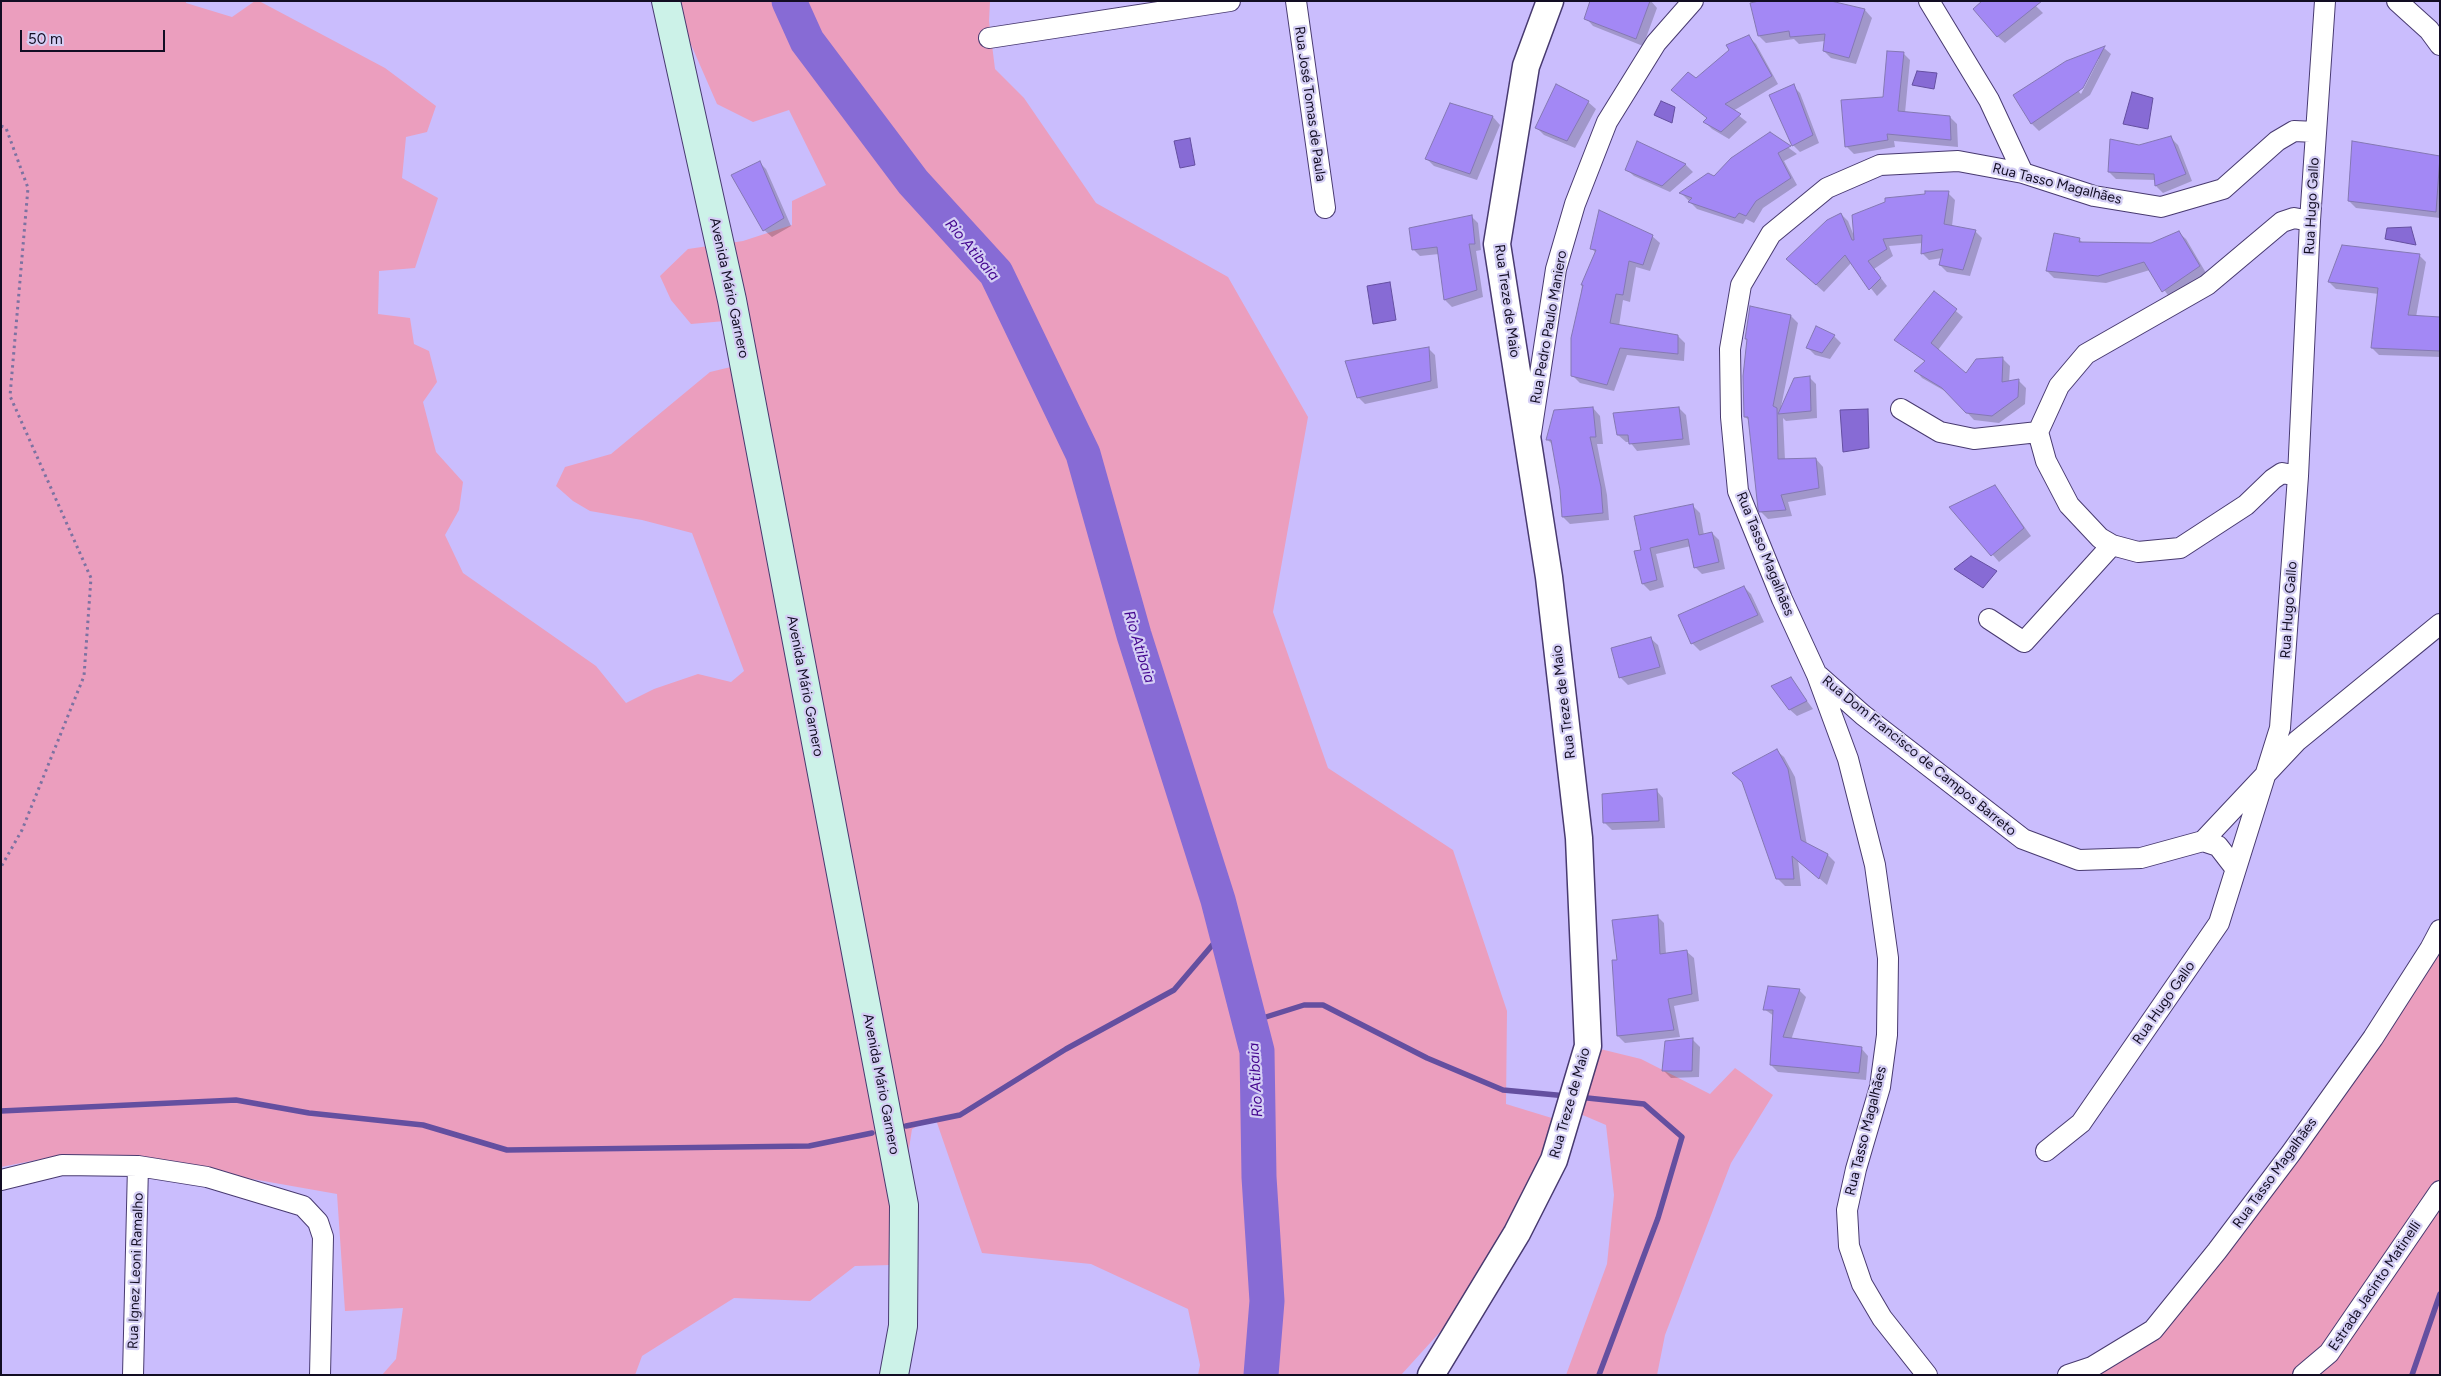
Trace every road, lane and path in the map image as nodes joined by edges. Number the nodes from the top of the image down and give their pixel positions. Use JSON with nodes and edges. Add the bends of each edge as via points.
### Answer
{"nodes":[{"id":1,"x":666,"y":1,"type":"edge"},
{"id":2,"x":1230,"y":1,"type":"edge"},
{"id":3,"x":1296,"y":1,"type":"edge"},
{"id":4,"x":1550,"y":1,"type":"edge"},
{"id":5,"x":1693,"y":1,"type":"edge"},
{"id":6,"x":1929,"y":1,"type":"edge"},
{"id":7,"x":2325,"y":1,"type":"edge"},
{"id":8,"x":2397,"y":1,"type":"edge"},
{"id":9,"x":989,"y":38,"type":"dead end"},
{"id":10,"x":2440,"y":45,"type":"edge"},
{"id":11,"x":1,"y":126,"type":"edge"},
{"id":12,"x":2316,"y":132,"type":"junction"},
{"id":13,"x":2023,"y":173,"type":"junction"},
{"id":14,"x":1325,"y":208,"type":"dead end"},
{"id":15,"x":2310,"y":221,"type":"junction"},
{"id":16,"x":1901,"y":409,"type":"dead end"},
{"id":17,"x":2038,"y":432,"type":"junction"},
{"id":18,"x":1529,"y":448,"type":"junction"},
{"id":19,"x":2298,"y":476,"type":"junction"},
{"id":20,"x":2112,"y":546,"type":"junction"},
{"id":21,"x":1989,"y":619,"type":"dead end"},
{"id":22,"x":2440,"y":624,"type":"edge"},
{"id":23,"x":1817,"y":675,"type":"junction"},
{"id":24,"x":2280,"y":728,"type":"junction"},
{"id":25,"x":2297,"y":741,"type":"junction"},
{"id":26,"x":2265,"y":776,"type":"junction"},
{"id":27,"x":2203,"y":841,"type":"junction"},
{"id":28,"x":1,"y":867,"type":"edge"},
{"id":29,"x":2235,"y":868,"type":"junction"},
{"id":30,"x":2440,"y":930,"type":"edge"},
{"id":31,"x":2046,"y":1151,"type":"dead end"},
{"id":32,"x":138,"y":1166,"type":"junction"},
{"id":33,"x":1,"y":1180,"type":"edge"},
{"id":34,"x":2440,"y":1191,"type":"edge"},
{"id":35,"x":133,"y":1375,"type":"edge"},
{"id":36,"x":320,"y":1375,"type":"edge"},
{"id":37,"x":894,"y":1375,"type":"edge"},
{"id":38,"x":1431,"y":1375,"type":"edge"},
{"id":39,"x":1928,"y":1375,"type":"edge"},
{"id":40,"x":2068,"y":1375,"type":"edge"},
{"id":41,"x":2303,"y":1375,"type":"edge"}],
"edges":[{"from":1,"to":37,"type":"main road","name":"Avenida Mário Garnero","via":[[732,300],[904,1205],[903,1326]]},
{"from":2,"to":9,"type":"street"},
{"from":3,"to":14,"type":"street","name":"Rua José Tomas de Paula"},
{"from":4,"to":18,"type":"street","name":"Rua Treze de Maio","via":[[1526,66],[1497,244]]},
{"from":5,"to":18,"type":"street","name":"Rua Pedro Paulo Maniero","via":[[1656,43],[1607,122],[1575,204],[1556,269]]},
{"from":6,"to":13,"type":"street","via":[[1989,100]]},
{"from":7,"to":12,"type":"street","name":"Rua Hugo Gallo"},
{"from":8,"to":10,"type":"street","via":[[2429,30]]},
{"from":11,"to":28,"type":"path","via":[[6,128],[28,188],[10,396],[91,578],[84,676],[22,830]]},
{"from":12,"to":13,"type":"street","name":"Rua Tasso Magalhães","via":[[2294,131],[2277,141],[2223,189],[2161,206],[2094,196]]},
{"from":12,"to":15,"type":"street","name":"Rua Hugo Gallo"},
{"from":13,"to":23,"type":"street","name":"Rua Tasso Magalhães","via":[[1958,161],[1880,166],[1827,188],[1771,234],[1741,285],[1730,349],[1731,417],[1738,492],[1770,573]]},
{"from":15,"to":17,"type":"street","via":[[2294,218],[2282,222],[2207,285],[2086,354],[2059,386]]},
{"from":15,"to":19,"type":"street","name":"Rua Hugo Gallo"},
{"from":16,"to":17,"type":"street","via":[[1940,432],[1974,439]]},
{"from":17,"to":20,"type":"street","via":[[2046,461],[2069,505]]},
{"from":18,"to":38,"type":"street","name":"Rua Treze de Maio","via":[[1549,576],[1579,838],[1588,1046],[1554,1160],[1517,1233]]},
{"from":19,"to":20,"type":"street","via":[[2282,474],[2273,478],[2246,505],[2180,548],[2138,552]]},
{"from":19,"to":24,"type":"street","name":"Rua Hugo Gallo"},
{"from":20,"to":21,"type":"street","via":[[2024,642]]},
{"from":22,"to":25,"type":"street"},
{"from":23,"to":27,"type":"street","name":"Rua Dom Francisco de Campos Barreto","via":[[1862,715],[2023,839],[2080,860],[2141,858]]},
{"from":23,"to":39,"type":"street","name":"Rua Tasso Magalhães","via":[[1848,759],[1875,865],[1888,958],[1887,1035],[1880,1087],[1847,1210],[1849,1246],[1862,1284],[1882,1318]]},
{"from":24,"to":25,"type":"street","via":[[2288,738]]},
{"from":24,"to":26,"type":"street","name":"Rua Hugo Gallo"},
{"from":25,"to":26,"type":"street"},
{"from":26,"to":27,"type":"street"},
{"from":26,"to":29,"type":"street","name":"Rua Hugo Gallo"},
{"from":27,"to":29,"type":"street","via":[[2218,846]]},
{"from":29,"to":31,"type":"street","name":"Rua Hugo Gallo","via":[[2219,923],[2081,1123]]},
{"from":30,"to":40,"type":"street","name":"Rua Tasso Magalhães","via":[[2373,1038],[2291,1153],[2153,1330],[2092,1368]]},
{"from":32,"to":33,"type":"street","via":[[62,1165]]},
{"from":32,"to":35,"type":"street","name":"Rua Ignez Leoni Ramalho"},
{"from":32,"to":36,"type":"street","via":[[207,1177],[303,1206],[318,1222],[323,1237]]},
{"from":34,"to":41,"type":"street","name":"Estrada Jacinto Matinelli","via":[[2329,1353]]}]}
